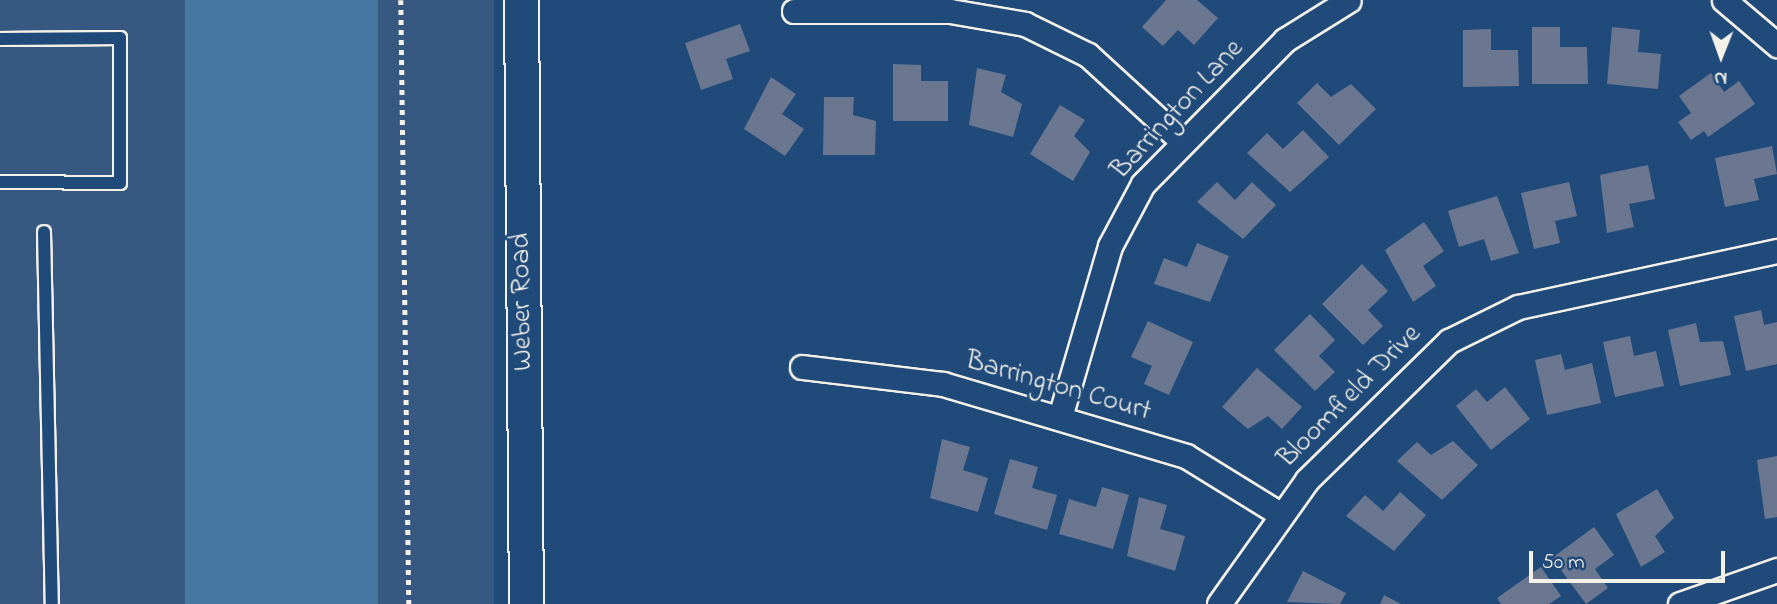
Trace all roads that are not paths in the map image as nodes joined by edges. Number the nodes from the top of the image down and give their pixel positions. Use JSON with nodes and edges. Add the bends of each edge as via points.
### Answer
{"nodes":[{"id":1,"x":521,"y":0,"type":"edge"},
{"id":2,"x":1349,"y":0,"type":"edge"},
{"id":3,"x":1724,"y":0,"type":"edge"},
{"id":4,"x":794,"y":11,"type":"dead end"},
{"id":5,"x":0,"y":38,"type":"edge"},
{"id":6,"x":1777,"y":45,"type":"edge"},
{"id":7,"x":1183,"y":142,"type":"junction"},
{"id":8,"x":0,"y":182,"type":"edge"},
{"id":9,"x":44,"y":232,"type":"dead end"},
{"id":10,"x":1777,"y":251,"type":"edge"},
{"id":11,"x":802,"y":367,"type":"dead end"},
{"id":12,"x":1060,"y":417,"type":"junction"},
{"id":13,"x":1279,"y":514,"type":"junction"},
{"id":14,"x":1777,"y":570,"type":"edge"},
{"id":15,"x":52,"y":604,"type":"edge"},
{"id":16,"x":526,"y":604,"type":"edge"},
{"id":17,"x":1219,"y":604,"type":"edge"},
{"id":18,"x":1680,"y":604,"type":"edge"}],
"edges":[{"from":1,"to":16,"type":"main road","name":"Weber Road"},
{"from":2,"to":7,"type":"street","name":"Barrington Lane","via":[[1300,27]]},
{"from":3,"to":6,"type":"street"},
{"from":4,"to":7,"type":"street","via":[[950,11],[1025,24],[1088,55]]},
{"from":5,"to":8,"type":"lane","via":[[120,38],[120,183]]},
{"from":7,"to":12,"type":"street","name":"Barrington Lane","via":[[1123,215]]},
{"from":9,"to":15,"type":"lane"},
{"from":10,"to":13,"type":"street","name":"Bloomfield Drive","via":[[1545,300],[1486,320],[1415,367]]},
{"from":11,"to":12,"type":"street","name":"Barrington Court","via":[[943,384]]},
{"from":12,"to":13,"type":"street","name":"Barrington Court","via":[[1186,456]]},
{"from":13,"to":17,"type":"street","name":"Bloomfield Drive"},
{"from":14,"to":18,"type":"street"}]}
